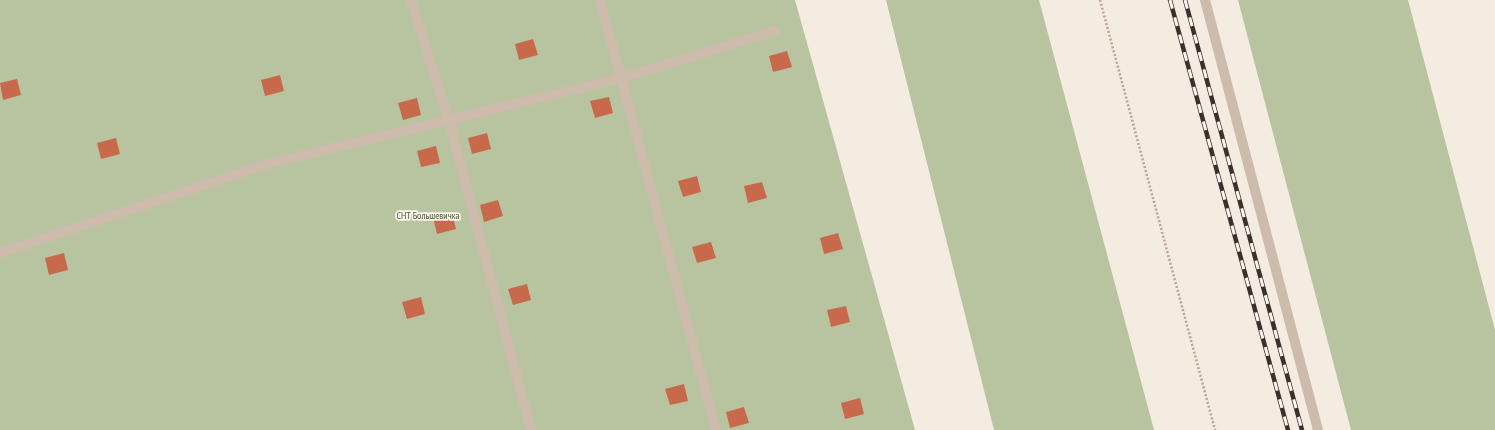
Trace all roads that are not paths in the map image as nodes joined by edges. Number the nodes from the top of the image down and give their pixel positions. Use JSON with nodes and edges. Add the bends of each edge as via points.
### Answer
{"nodes":[{"id":1,"x":411,"y":0,"type":"edge"},
{"id":2,"x":600,"y":0,"type":"edge"},
{"id":3,"x":1205,"y":0,"type":"edge"},
{"id":4,"x":775,"y":31,"type":"dead end"},
{"id":5,"x":622,"y":78,"type":"junction"},
{"id":6,"x":449,"y":121,"type":"junction"},
{"id":7,"x":0,"y":254,"type":"edge"},
{"id":8,"x":531,"y":430,"type":"edge"},
{"id":9,"x":716,"y":430,"type":"edge"},
{"id":10,"x":1318,"y":430,"type":"edge"}],
"edges":[{"from":1,"to":6,"type":"street"},
{"from":2,"to":5,"type":"street"},
{"from":3,"to":10,"type":"street"},
{"from":4,"to":5,"type":"street"},
{"from":5,"to":6,"type":"street"},
{"from":5,"to":9,"type":"street"},
{"from":6,"to":7,"type":"street","via":[[266,164]]},
{"from":6,"to":8,"type":"street"}]}
